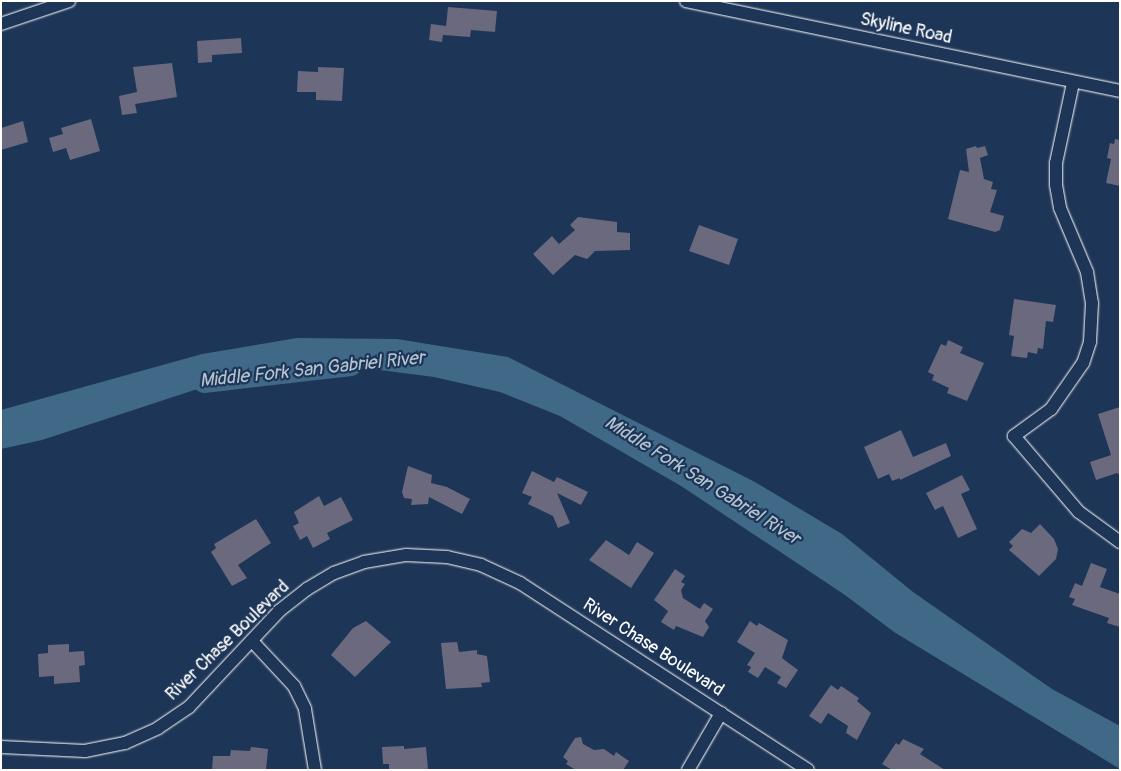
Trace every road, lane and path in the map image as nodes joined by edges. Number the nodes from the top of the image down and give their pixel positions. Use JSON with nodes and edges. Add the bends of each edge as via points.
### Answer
{"nodes":[{"id":1,"x":68,"y":1,"type":"edge"},
{"id":2,"x":686,"y":1,"type":"edge"},
{"id":3,"x":1,"y":24,"type":"edge"},
{"id":4,"x":1073,"y":83,"type":"junction"},
{"id":5,"x":1120,"y":91,"type":"edge"},
{"id":6,"x":1120,"y":542,"type":"edge"},
{"id":7,"x":252,"y":641,"type":"junction"},
{"id":8,"x":721,"y":713,"type":"junction"},
{"id":9,"x":1,"y":746,"type":"edge"},
{"id":10,"x":315,"y":770,"type":"edge"},
{"id":11,"x":688,"y":770,"type":"edge"},
{"id":12,"x":808,"y":770,"type":"edge"}],
"edges":[{"from":1,"to":3,"type":"street"},
{"from":2,"to":4,"type":"street","name":"Skyline Road"},
{"from":4,"to":5,"type":"street","name":"Skyline Road"},
{"from":4,"to":6,"type":"street","via":[[1056,163],[1056,185],[1060,208],[1087,272],[1092,303],[1090,342],[1083,363],[1051,410],[1014,436],[1079,512]]},
{"from":7,"to":8,"type":"street","name":"River Chase Boulevard","via":[[279,611],[334,573],[364,562],[406,555],[447,557],[481,565],[520,583]]},
{"from":7,"to":9,"type":"street","name":"River Chase Boulevard","via":[[189,708],[158,728],[125,743],[85,751]]},
{"from":7,"to":10,"type":"street","via":[[294,686],[305,709]]},
{"from":8,"to":11,"type":"street"},
{"from":8,"to":12,"type":"street","name":"River Chase Boulevard"}]}
